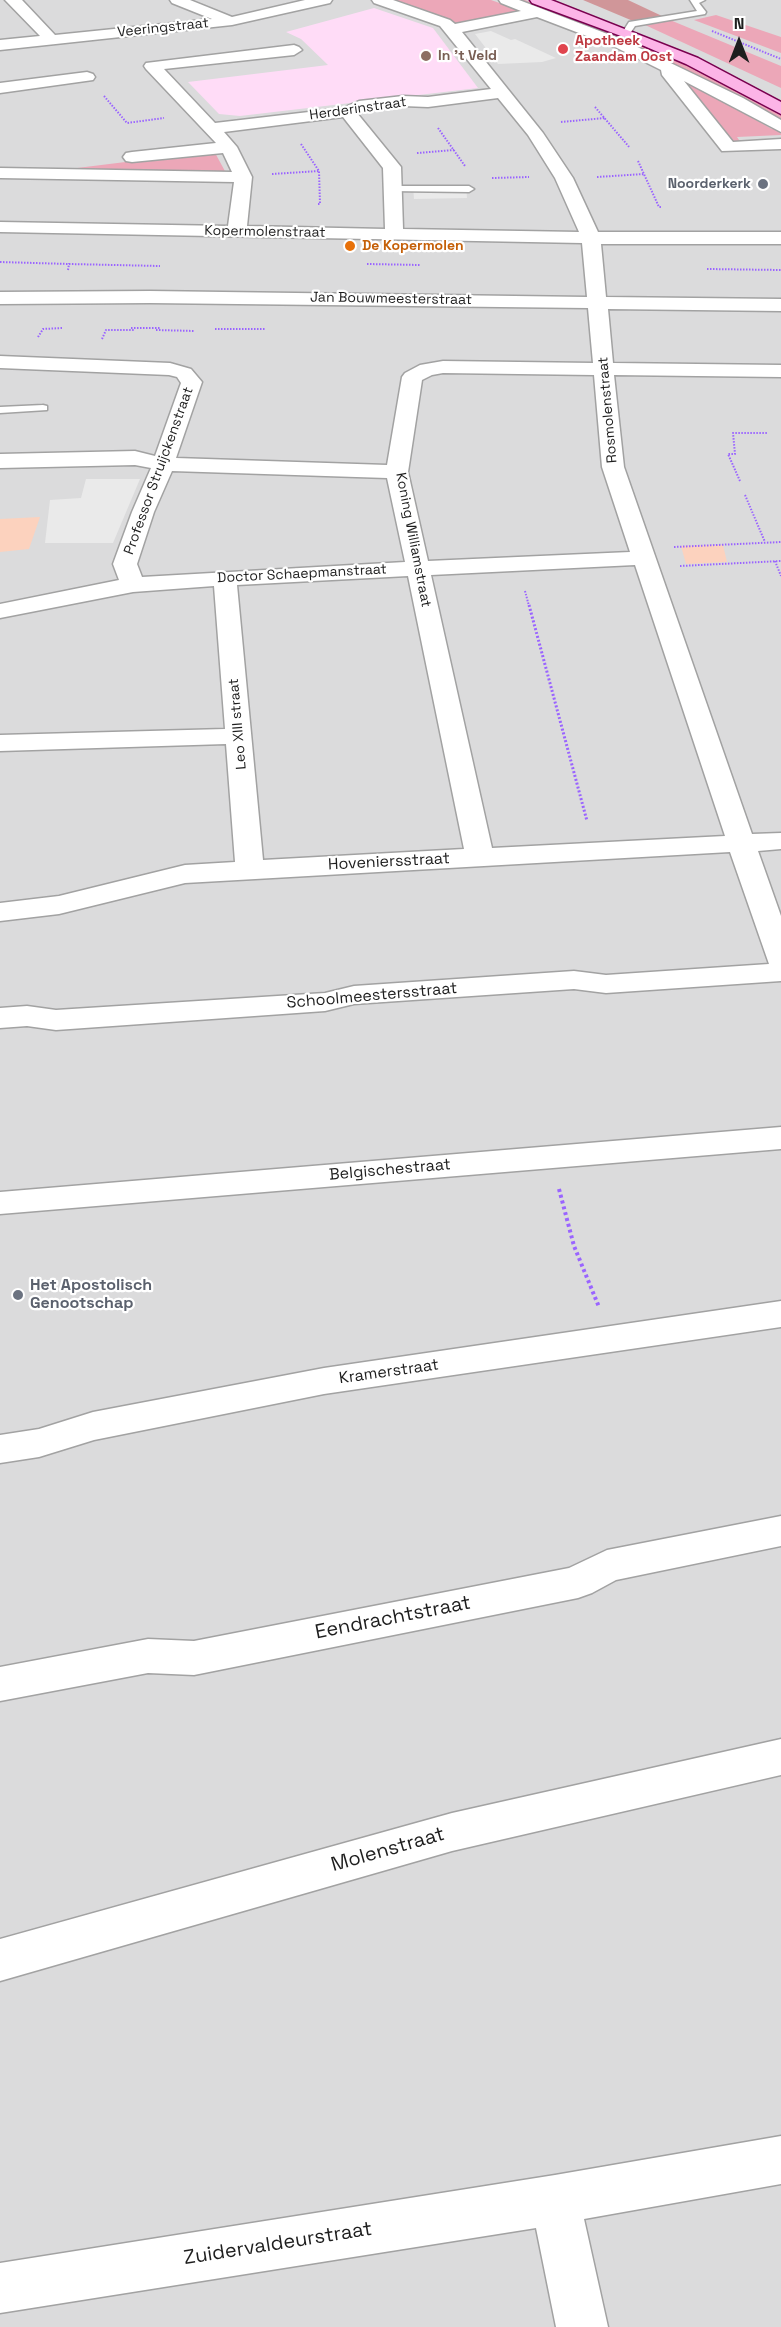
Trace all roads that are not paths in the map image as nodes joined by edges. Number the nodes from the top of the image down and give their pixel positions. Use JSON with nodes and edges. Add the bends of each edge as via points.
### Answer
{"nodes":[{"id":1,"x":12,"y":0,"type":"edge"},
{"id":2,"x":177,"y":0,"type":"edge"},
{"id":3,"x":325,"y":0,"type":"edge"},
{"id":4,"x":379,"y":0,"type":"edge"},
{"id":5,"x":506,"y":0,"type":"edge"},
{"id":6,"x":569,"y":0,"type":"edge"},
{"id":7,"x":701,"y":0,"type":"edge"},
{"id":8,"x":538,"y":6,"type":"edge"},
{"id":9,"x":232,"y":21,"type":"junction"},
{"id":10,"x":629,"y":28,"type":"junction"},
{"id":11,"x":452,"y":29,"type":"junction"},
{"id":12,"x":264,"y":30,"type":"dead end"},
{"id":13,"x":281,"y":39,"type":"dead end"},
{"id":14,"x":51,"y":40,"type":"junction"},
{"id":15,"x":0,"y":45,"type":"edge"},
{"id":16,"x":661,"y":63,"type":"junction"},
{"id":17,"x":87,"y":77,"type":"road end"},
{"id":18,"x":756,"y":78,"type":"dead end"},
{"id":19,"x":504,"y":92,"type":"junction"},
{"id":20,"x":2,"y":94,"type":"edge"},
{"id":21,"x":781,"y":109,"type":"edge"},
{"id":22,"x":347,"y":112,"type":"junction"},
{"id":23,"x":781,"y":127,"type":"edge"},
{"id":24,"x":213,"y":128,"type":"junction"},
{"id":25,"x":781,"y":144,"type":"edge"},
{"id":26,"x":229,"y":147,"type":"junction"},
{"id":27,"x":7,"y":173,"type":"edge"},
{"id":28,"x":242,"y":176,"type":"junction"},
{"id":29,"x":468,"y":184,"type":"road end"},
{"id":30,"x":393,"y":189,"type":"junction"},
{"id":31,"x":0,"y":227,"type":"edge"},
{"id":32,"x":237,"y":231,"type":"junction"},
{"id":33,"x":394,"y":234,"type":"junction"},
{"id":34,"x":591,"y":238,"type":"junction"},
{"id":35,"x":781,"y":238,"type":"edge"},
{"id":36,"x":0,"y":298,"type":"edge"},
{"id":37,"x":598,"y":302,"type":"junction"},
{"id":38,"x":781,"y":305,"type":"edge"},
{"id":39,"x":0,"y":362,"type":"edge"},
{"id":40,"x":604,"y":369,"type":"junction"},
{"id":41,"x":781,"y":371,"type":"edge"},
{"id":42,"x":43,"y":408,"type":"dead end"},
{"id":43,"x":0,"y":410,"type":"edge"},
{"id":44,"x":0,"y":461,"type":"edge"},
{"id":45,"x":164,"y":464,"type":"junction"},
{"id":46,"x":397,"y":472,"type":"junction"},
{"id":47,"x":643,"y":558,"type":"junction"},
{"id":48,"x":417,"y":567,"type":"junction"},
{"id":49,"x":225,"y":579,"type":"junction"},
{"id":50,"x":133,"y":585,"type":"junction"},
{"id":51,"x":0,"y":611,"type":"edge"},
{"id":52,"x":239,"y":736,"type":"junction"},
{"id":53,"x":0,"y":743,"type":"edge"},
{"id":54,"x":781,"y":841,"type":"edge"},
{"id":55,"x":743,"y":843,"type":"junction"},
{"id":56,"x":480,"y":857,"type":"junction"},
{"id":57,"x":250,"y":869,"type":"junction"},
{"id":58,"x":0,"y":912,"type":"edge"},
{"id":59,"x":781,"y":959,"type":"edge"},
{"id":60,"x":781,"y":972,"type":"edge"},
{"id":61,"x":0,"y":1018,"type":"edge"},
{"id":62,"x":781,"y":1138,"type":"edge"},
{"id":63,"x":0,"y":1203,"type":"edge"},
{"id":64,"x":781,"y":1314,"type":"edge"},
{"id":65,"x":0,"y":1449,"type":"edge"},
{"id":66,"x":781,"y":1531,"type":"edge"},
{"id":67,"x":0,"y":1684,"type":"edge"},
{"id":68,"x":781,"y":1756,"type":"edge"},
{"id":69,"x":0,"y":1960,"type":"edge"},
{"id":70,"x":781,"y":2160,"type":"edge"},
{"id":71,"x":555,"y":2200,"type":"junction"},
{"id":72,"x":0,"y":2288,"type":"edge"},
{"id":73,"x":582,"y":2327,"type":"edge"}],
"edges":[{"from":1,"to":14,"type":"street"},
{"from":2,"to":9,"type":"street"},
{"from":3,"to":9,"type":"street","name":"Veeringstraat"},
{"from":4,"to":11,"type":"street","name":"Rosmolenstraat"},
{"from":5,"to":8,"type":"street"},
{"from":6,"to":10,"type":"main road"},
{"from":7,"to":10,"type":"lane","via":[[693,1],[702,12]]},
{"from":8,"to":10,"type":"main road"},
{"from":8,"to":11,"type":"street"},
{"from":8,"to":16,"type":"street"},
{"from":9,"to":12,"type":"street"},
{"from":9,"to":14,"type":"street","name":"Veeringstraat"},
{"from":10,"to":18,"type":"main road"},
{"from":10,"to":21,"type":"main road"},
{"from":11,"to":19,"type":"street","name":"Rosmolenstraat"},
{"from":13,"to":24,"type":"street","via":[[294,50],[152,66]]},
{"from":14,"to":15,"type":"street","name":"Veeringstraat"},
{"from":16,"to":23,"type":"street"},
{"from":16,"to":25,"type":"street","via":[[728,147]]},
{"from":17,"to":20,"type":"street"},
{"from":19,"to":22,"type":"street","name":"Herderinstraat","via":[[359,106]]},
{"from":19,"to":34,"type":"street","name":"Rosmolenstraat","via":[[563,177]]},
{"from":22,"to":24,"type":"street","name":"Herderinstraat"},
{"from":22,"to":30,"type":"street","via":[[392,167]]},
{"from":24,"to":26,"type":"street"},
{"from":26,"to":27,"type":"street"},
{"from":26,"to":28,"type":"street"},
{"from":27,"to":28,"type":"street"},
{"from":28,"to":32,"type":"street"},
{"from":29,"to":30,"type":"lane"},
{"from":30,"to":33,"type":"street"},
{"from":31,"to":32,"type":"street","name":"Kopermolenstraat"},
{"from":32,"to":33,"type":"street","name":"Kopermolenstraat"},
{"from":33,"to":34,"type":"street","name":"Kopermolenstraat"},
{"from":34,"to":35,"type":"street","name":"Kopermolenstraat"},
{"from":34,"to":37,"type":"street","name":"Rosmolenstraat"},
{"from":36,"to":37,"type":"street","name":"Jan Bouwmeesterstraat"},
{"from":37,"to":38,"type":"street","name":"Jan Bouwmeesterstraat"},
{"from":37,"to":40,"type":"street","name":"Rosmolenstraat"},
{"from":39,"to":45,"type":"street","name":"Professor Struijckenstraat","via":[[170,369],[184,373],[192,382]]},
{"from":40,"to":41,"type":"street"},
{"from":40,"to":46,"type":"street","name":"Koning Williamstraat","via":[[443,367],[419,373],[412,377]]},
{"from":40,"to":47,"type":"street","name":"Rosmolenstraat","via":[[613,467]]},
{"from":42,"to":43,"type":"lane"},
{"from":44,"to":45,"type":"street","via":[[135,458]]},
{"from":45,"to":46,"type":"street"},
{"from":45,"to":50,"type":"street","name":"Professor Struijckenstraat","via":[[125,564]]},
{"from":46,"to":48,"type":"street","name":"Koning Williamstraat"},
{"from":47,"to":48,"type":"street","name":"Doctor Schaepmanstraat"},
{"from":47,"to":55,"type":"street","name":"Rosmolenstraat"},
{"from":48,"to":49,"type":"street","name":"Doctor Schaepmanstraat"},
{"from":48,"to":56,"type":"street","name":"Koning Williamstraat"},
{"from":49,"to":50,"type":"street","name":"Doctor Schaepmanstraat"},
{"from":49,"to":52,"type":"street","name":"Leo XIII straat"},
{"from":50,"to":51,"type":"street","name":"Doctor Schaepmanstraat"},
{"from":52,"to":53,"type":"street"},
{"from":52,"to":57,"type":"street","name":"Leo XIII straat"},
{"from":54,"to":55,"type":"street","name":"Hoveniersstraat"},
{"from":55,"to":56,"type":"street","name":"Hoveniersstraat"},
{"from":55,"to":59,"type":"street","name":"Rosmolenstraat"},
{"from":56,"to":57,"type":"street","name":"Hoveniersstraat"},
{"from":57,"to":58,"type":"street","name":"Hoveniersstraat","via":[[185,874],[59,905]]},
{"from":60,"to":61,"type":"street","name":"Schoolmeestersstraat","via":[[606,984],[574,980],[56,1020]]},
{"from":62,"to":63,"type":"street","name":"Belgischestraat"},
{"from":64,"to":65,"type":"street","name":"Kramerstraat","via":[[324,1381],[93,1426],[39,1443]]},
{"from":66,"to":67,"type":"street","name":"Eendrachtstraat","via":[[607,1566],[578,1582],[194,1658],[148,1656]]},
{"from":68,"to":69,"type":"street","name":"Molenstraat","via":[[452,1832]]},
{"from":70,"to":71,"type":"street","name":"Zuidervaldeurstraat"},
{"from":71,"to":72,"type":"street","name":"Zuidervaldeurstraat"},
{"from":71,"to":73,"type":"street"}]}
